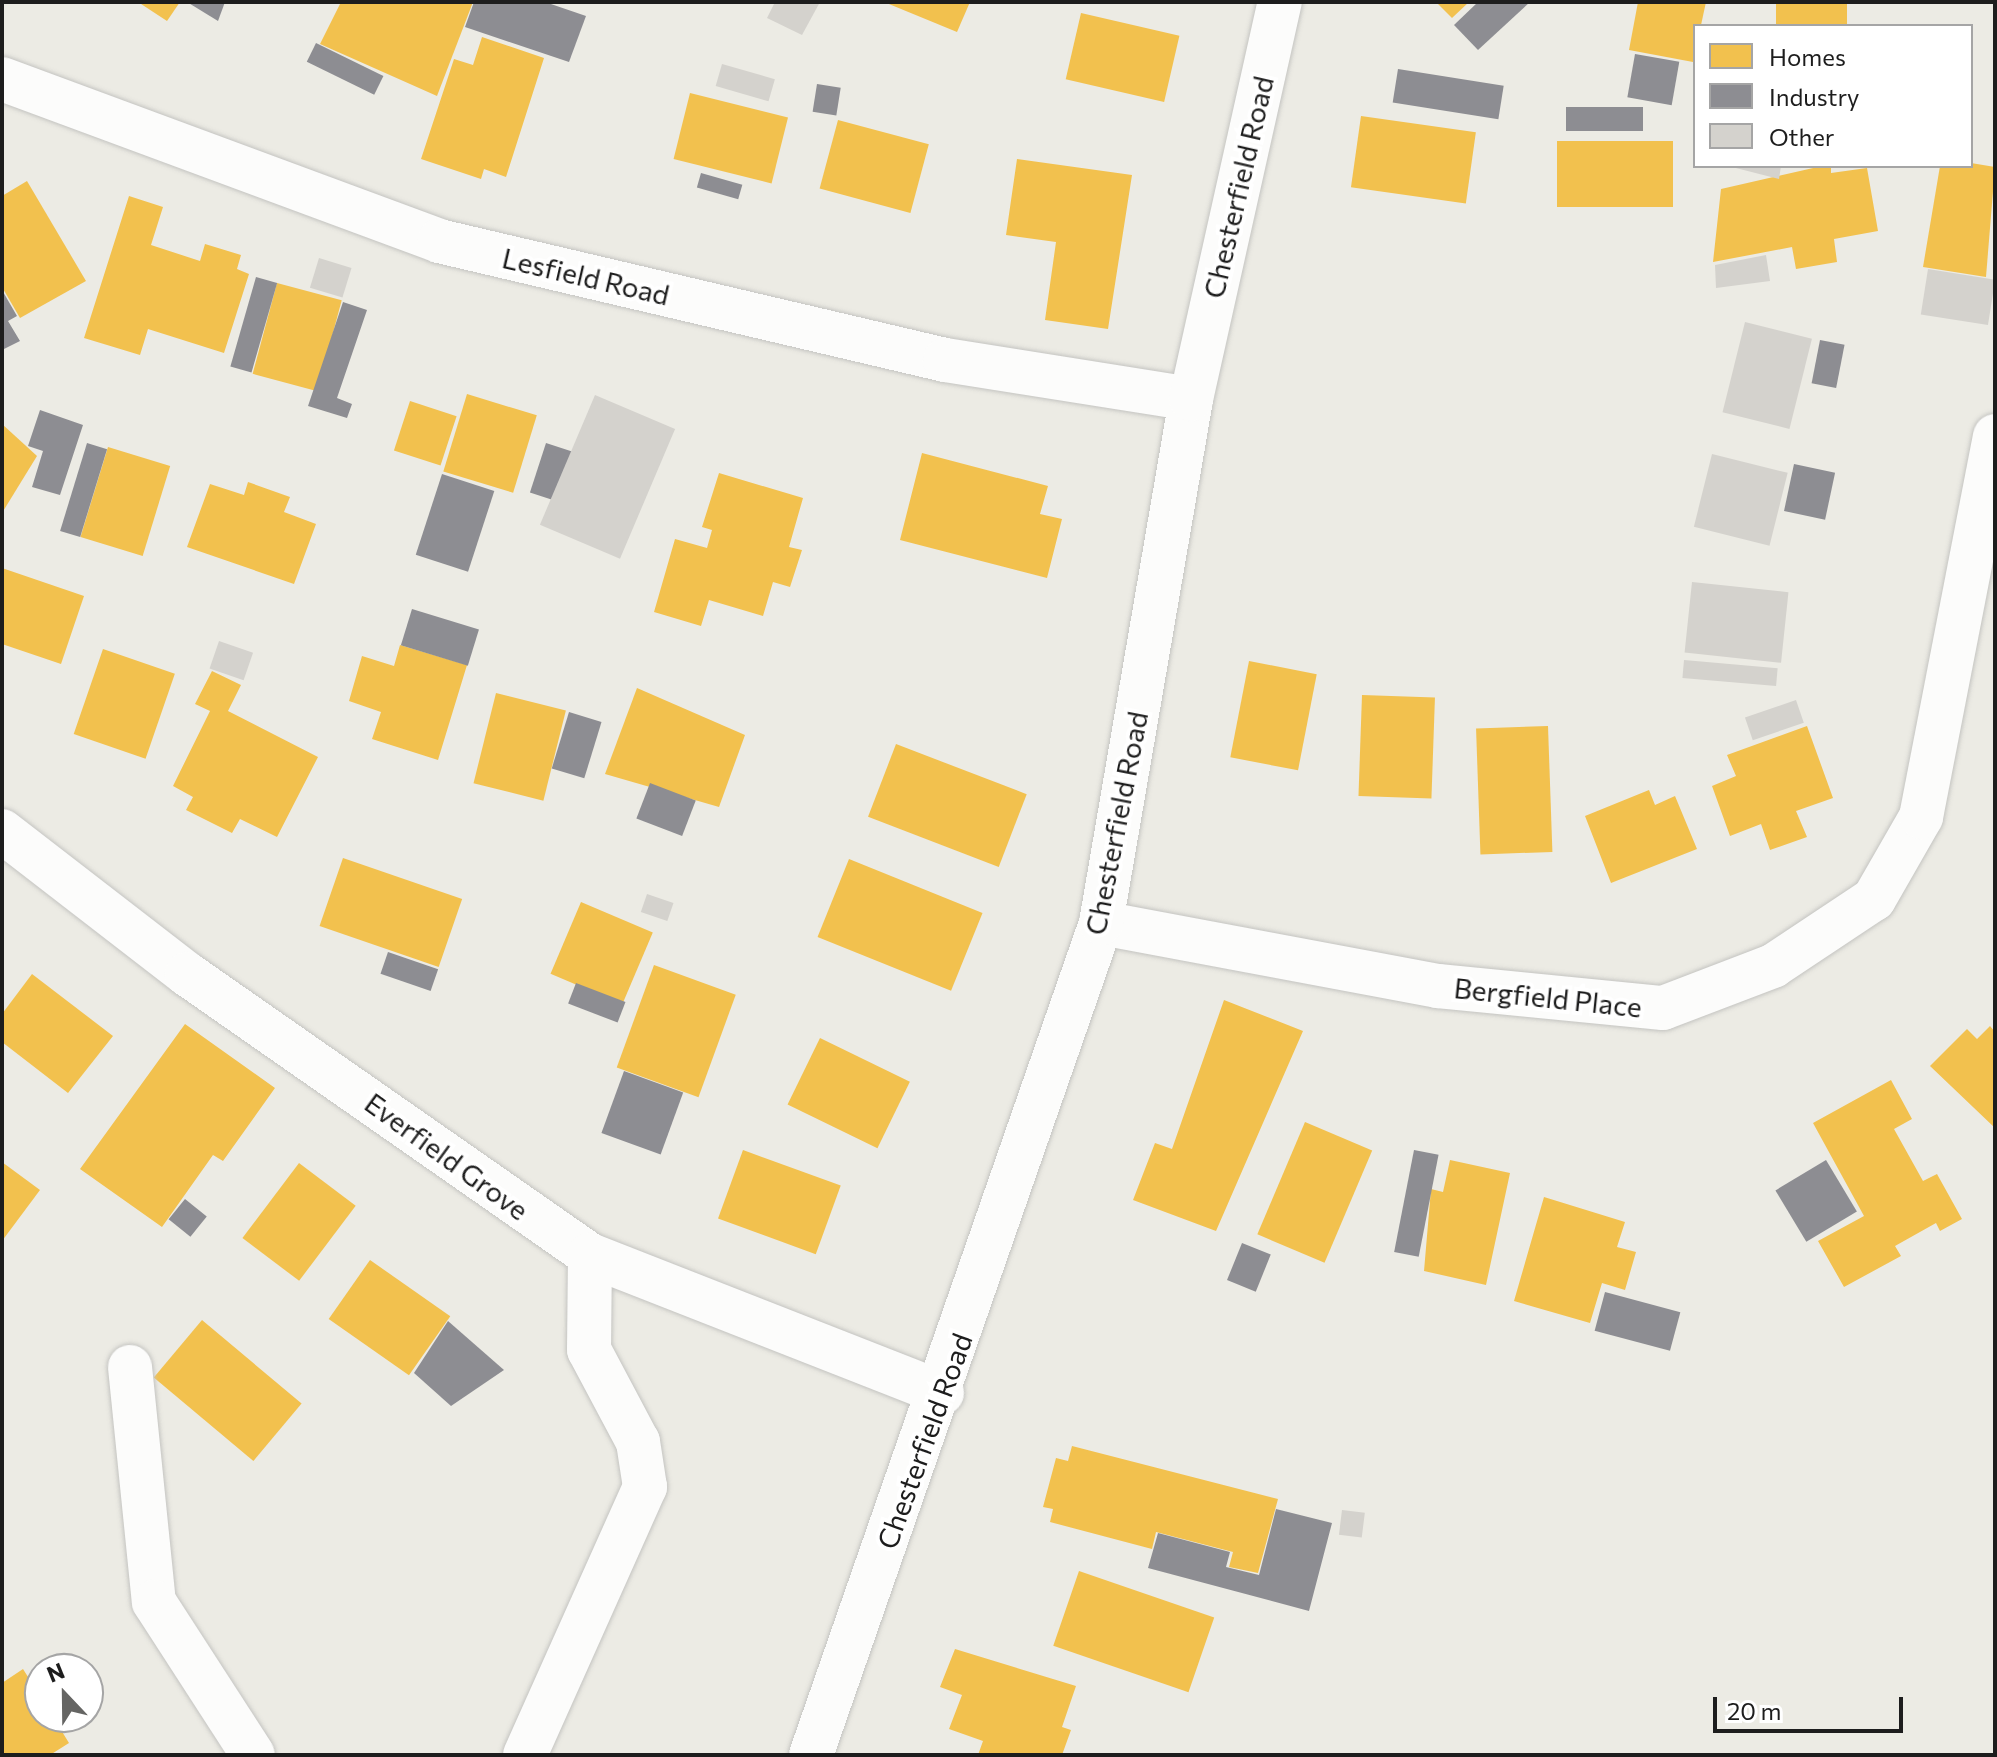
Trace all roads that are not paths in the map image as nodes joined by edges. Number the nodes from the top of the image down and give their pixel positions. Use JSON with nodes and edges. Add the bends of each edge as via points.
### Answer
{"nodes":[{"id":1,"x":1280,"y":2,"type":"edge"},
{"id":2,"x":2,"y":79,"type":"edge"},
{"id":3,"x":1191,"y":399,"type":"junction"},
{"id":4,"x":1995,"y":436,"type":"edge"},
{"id":5,"x":2,"y":831,"type":"edge"},
{"id":6,"x":1101,"y":923,"type":"junction"},
{"id":7,"x":590,"y":1255,"type":"junction"},
{"id":8,"x":130,"y":1367,"type":"dead end"},
{"id":9,"x":942,"y":1393,"type":"junction"},
{"id":10,"x":253,"y":1755,"type":"edge"},
{"id":11,"x":525,"y":1755,"type":"edge"},
{"id":12,"x":811,"y":1755,"type":"edge"}],
"edges":[{"from":1,"to":3,"type":"street","name":"Chesterfield Road"},
{"from":2,"to":3,"type":"street","name":"Lesfield Road","via":[[439,241],[945,360]]},
{"from":3,"to":6,"type":"street","name":"Chesterfield Road"},
{"from":4,"to":6,"type":"street","name":"Bergfield Place","via":[[1921,817],[1874,899],[1773,966],[1663,1008],[1438,986]]},
{"from":5,"to":7,"type":"street","name":"Everfield Grove","via":[[187,974]]},
{"from":6,"to":9,"type":"street","name":"Chesterfield Road"},
{"from":7,"to":9,"type":"street","name":"Everfield Grove"},
{"from":7,"to":11,"type":"street","via":[[589,1350],[638,1442],[645,1487]]},
{"from":8,"to":10,"type":"street","via":[[154,1602]]},
{"from":9,"to":12,"type":"street","name":"Chesterfield Road"}]}
